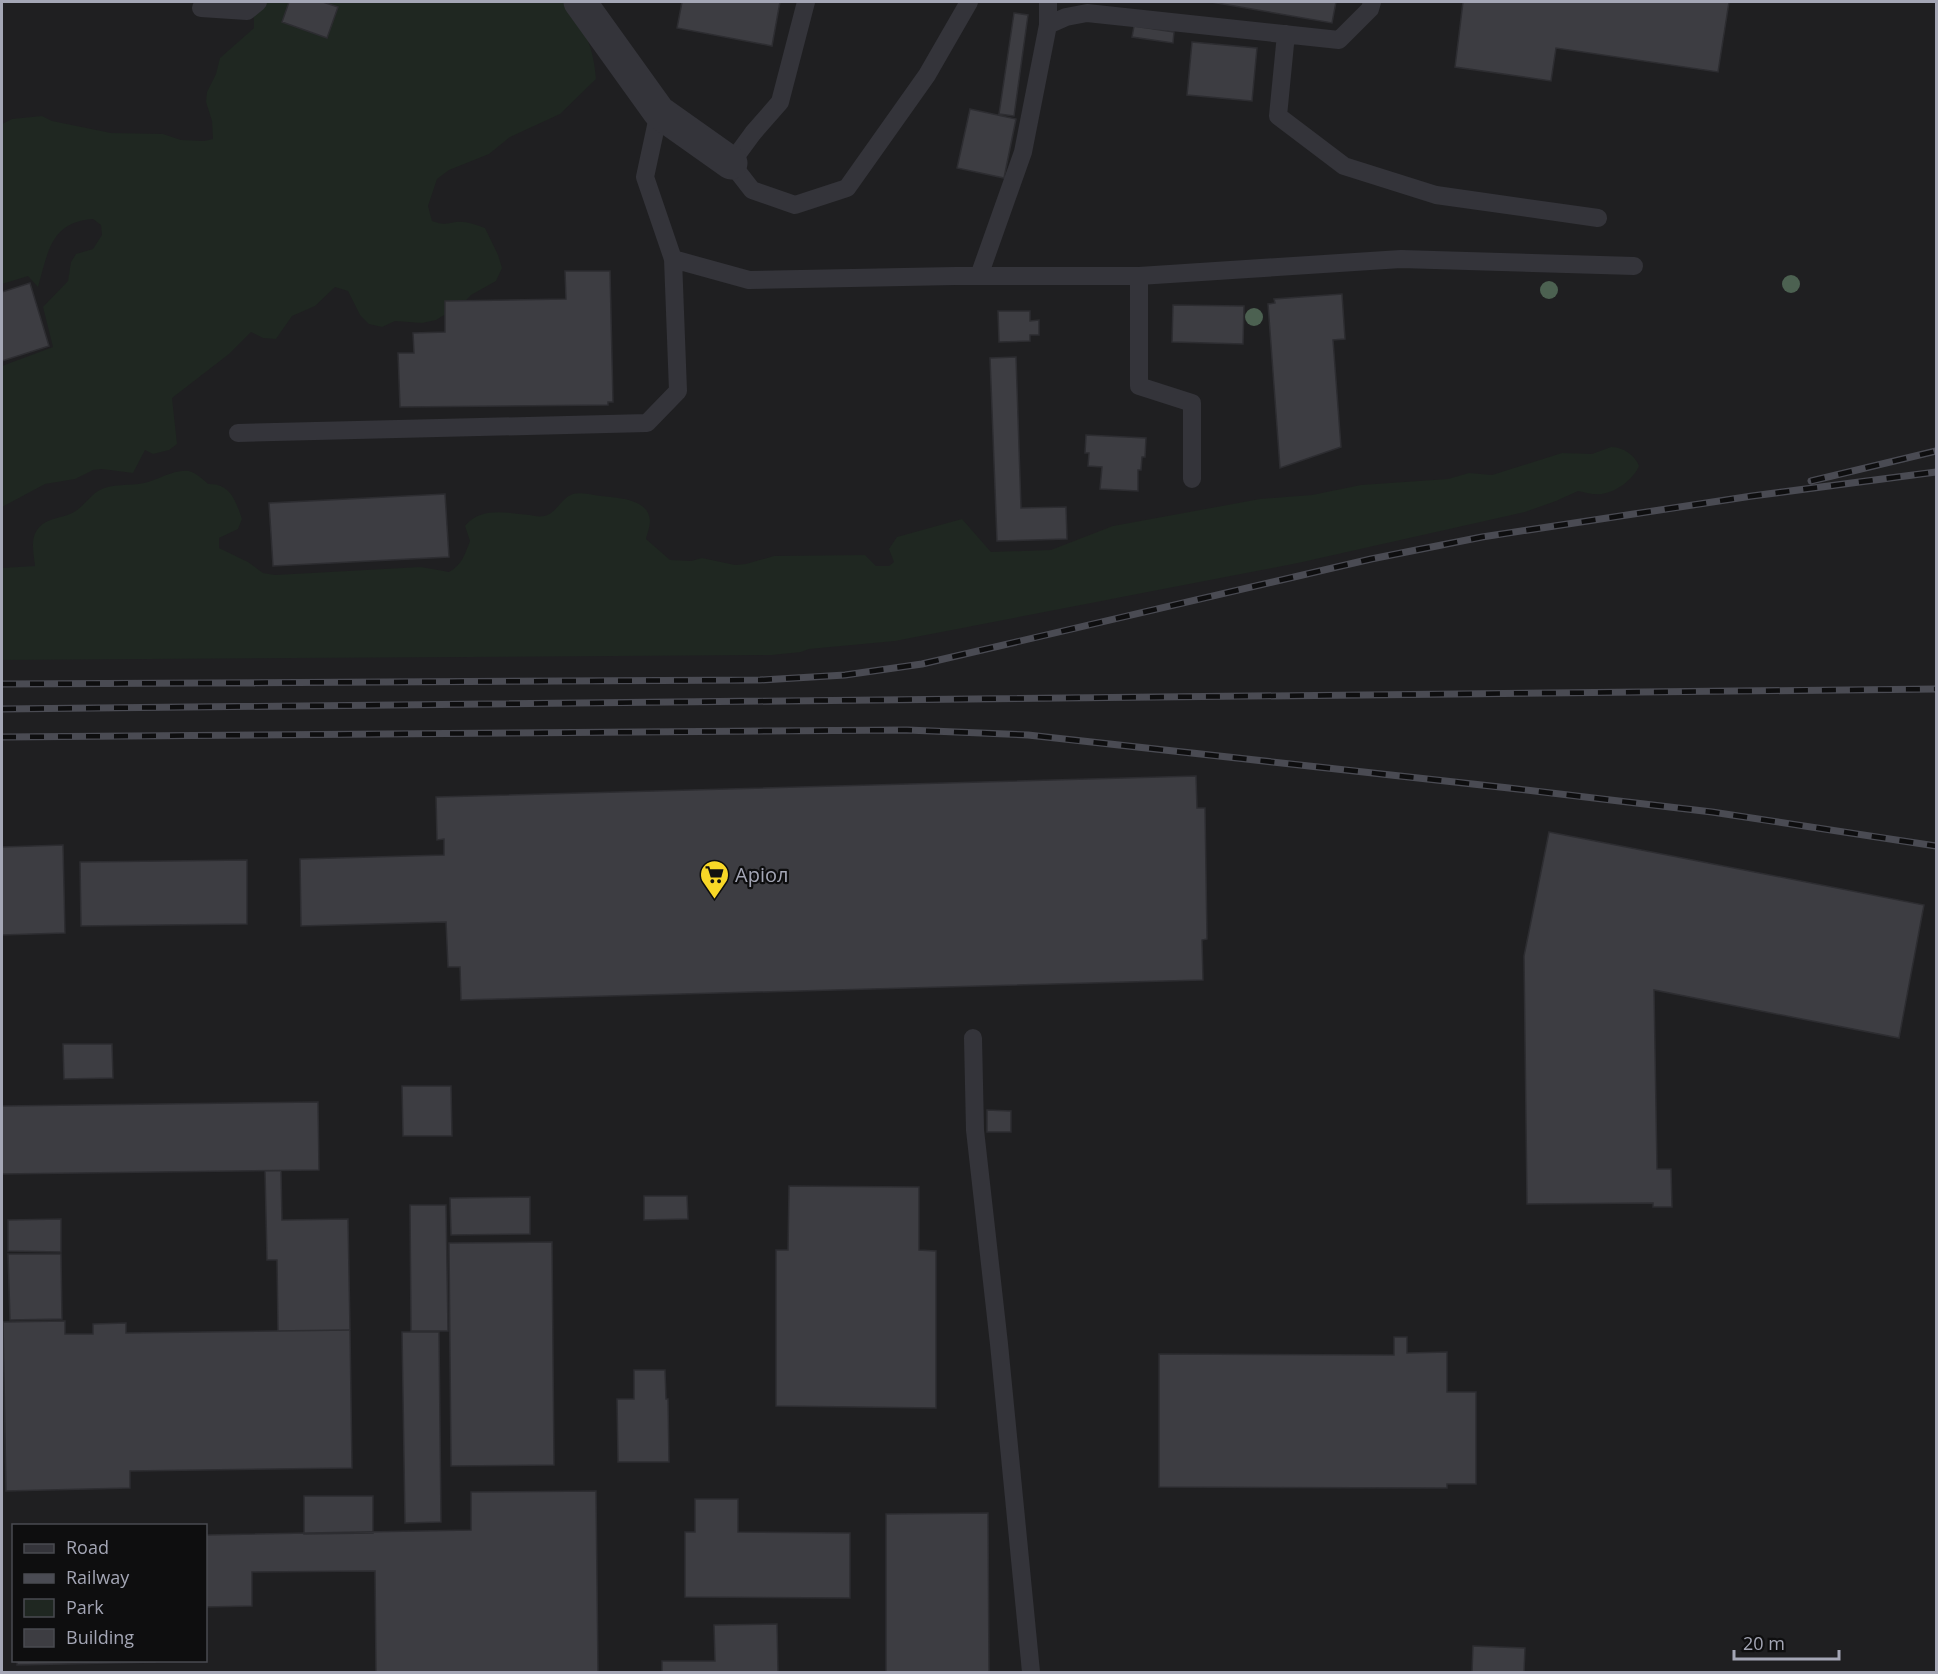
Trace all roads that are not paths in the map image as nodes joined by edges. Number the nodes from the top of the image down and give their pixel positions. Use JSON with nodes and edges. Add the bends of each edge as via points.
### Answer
{"nodes":[{"id":1,"x":258,"y":2,"type":"edge"},
{"id":2,"x":580,"y":2,"type":"edge"},
{"id":3,"x":806,"y":2,"type":"edge"},
{"id":4,"x":969,"y":2,"type":"edge"},
{"id":5,"x":1048,"y":2,"type":"edge"},
{"id":6,"x":1372,"y":2,"type":"edge"},
{"id":7,"x":201,"y":8,"type":"dead end"},
{"id":8,"x":1048,"y":25,"type":"junction"},
{"id":9,"x":1286,"y":34,"type":"junction"},
{"id":10,"x":659,"y":112,"type":"junction"},
{"id":11,"x":731,"y":163,"type":"junction"},
{"id":12,"x":1598,"y":218,"type":"dead end"},
{"id":13,"x":673,"y":259,"type":"junction"},
{"id":14,"x":1634,"y":266,"type":"dead end"},
{"id":15,"x":979,"y":276,"type":"junction"},
{"id":16,"x":1139,"y":276,"type":"junction"},
{"id":17,"x":238,"y":433,"type":"dead end"},
{"id":18,"x":1192,"y":479,"type":"dead end"},
{"id":19,"x":973,"y":1038,"type":"dead end"},
{"id":20,"x":1031,"y":1672,"type":"edge"}],
"edges":[{"from":1,"to":7,"type":"lane","via":[[247,11]]},
{"from":2,"to":10,"type":"street"},
{"from":3,"to":11,"type":"lane","via":[[780,102]]},
{"from":4,"to":11,"type":"lane","via":[[927,75],[847,188],[795,205],[752,190]]},
{"from":5,"to":8,"type":"lane"},
{"from":6,"to":9,"type":"lane","via":[[1340,40]]},
{"from":8,"to":9,"type":"lane","via":[[1087,13]]},
{"from":8,"to":15,"type":"lane","via":[[1023,152]]},
{"from":9,"to":12,"type":"lane","via":[[1278,116],[1344,166],[1436,195]]},
{"from":10,"to":11,"type":"street"},
{"from":10,"to":13,"type":"lane","via":[[645,177]]},
{"from":13,"to":15,"type":"lane","via":[[749,280]]},
{"from":13,"to":17,"type":"lane","via":[[678,391],[648,423]]},
{"from":14,"to":16,"type":"lane","via":[[1401,259]]},
{"from":15,"to":16,"type":"lane"},
{"from":16,"to":18,"type":"lane","via":[[1139,386],[1192,403]]},
{"from":19,"to":20,"type":"lane","via":[[975,1130]]}]}
